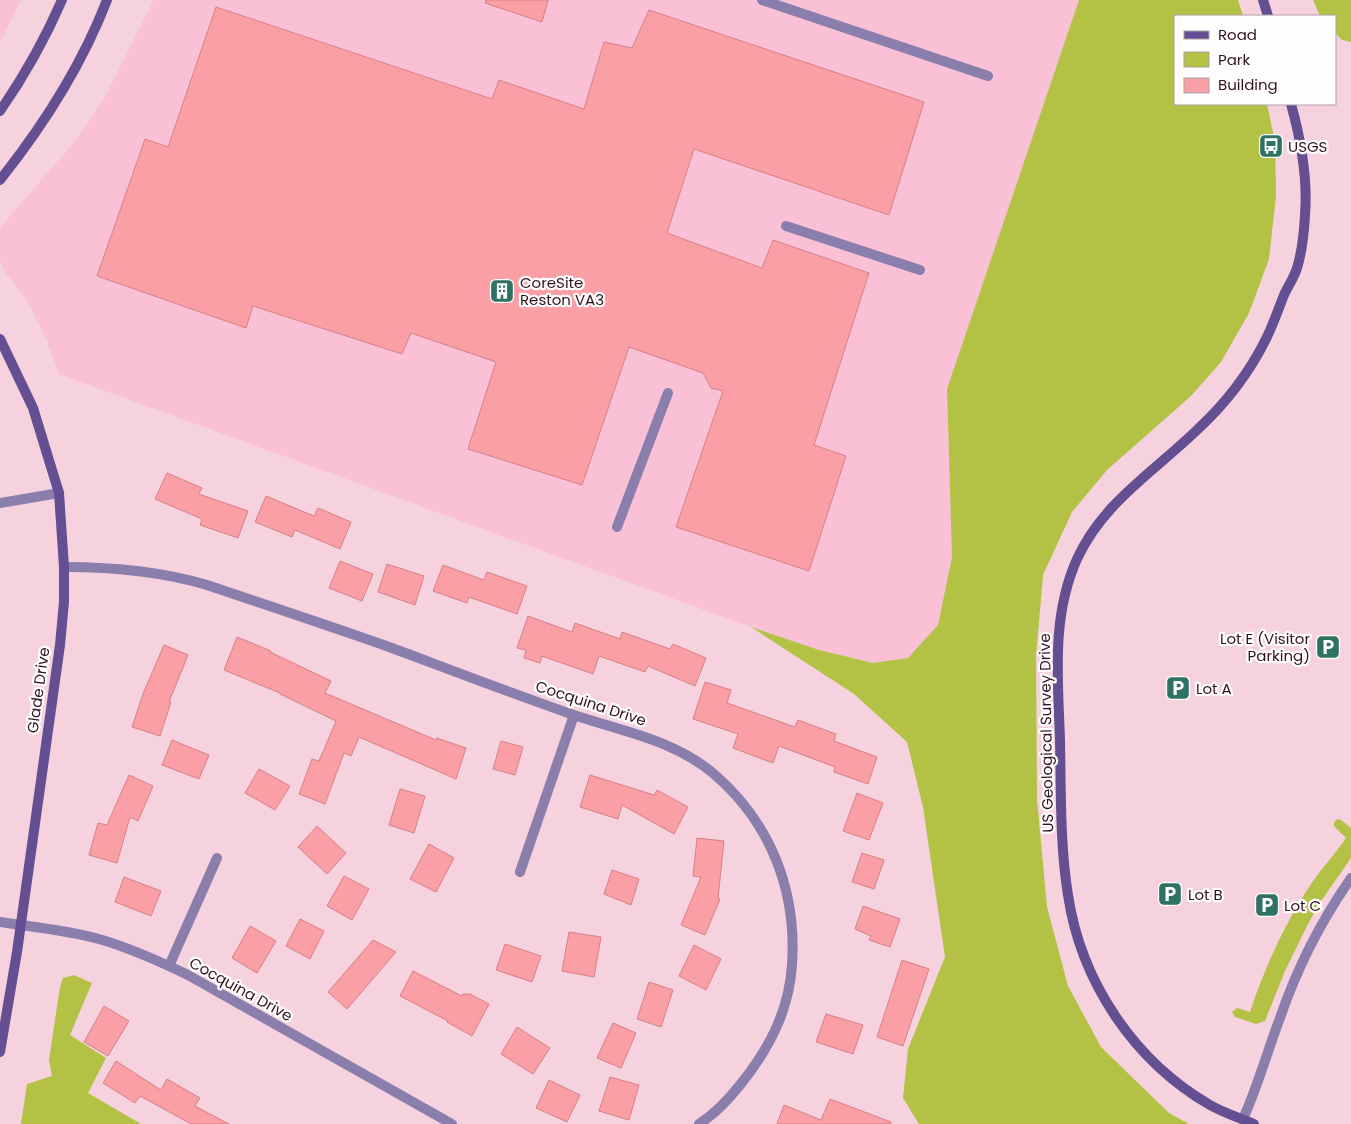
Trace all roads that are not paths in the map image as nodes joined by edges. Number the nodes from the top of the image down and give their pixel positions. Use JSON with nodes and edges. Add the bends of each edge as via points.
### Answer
{"nodes":[{"id":1,"x":62,"y":0,"type":"edge"},
{"id":2,"x":107,"y":0,"type":"edge"},
{"id":3,"x":762,"y":0,"type":"edge"},
{"id":4,"x":1263,"y":0,"type":"edge"},
{"id":5,"x":1268,"y":15,"type":"edge"},
{"id":6,"x":988,"y":76,"type":"dead end"},
{"id":7,"x":1291,"y":105,"type":"edge"},
{"id":8,"x":0,"y":111,"type":"edge"},
{"id":9,"x":0,"y":180,"type":"edge"},
{"id":10,"x":786,"y":226,"type":"dead end"},
{"id":11,"x":920,"y":270,"type":"dead end"},
{"id":12,"x":0,"y":339,"type":"edge"},
{"id":13,"x":668,"y":393,"type":"dead end"},
{"id":14,"x":59,"y":493,"type":"junction"},
{"id":15,"x":0,"y":503,"type":"edge"},
{"id":16,"x":618,"y":527,"type":"dead end"},
{"id":17,"x":64,"y":567,"type":"junction"},
{"id":18,"x":574,"y":715,"type":"junction"},
{"id":19,"x":216,"y":858,"type":"dead end"},
{"id":20,"x":520,"y":872,"type":"dead end"},
{"id":21,"x":1351,"y":878,"type":"edge"},
{"id":22,"x":0,"y":922,"type":"edge"},
{"id":23,"x":21,"y":925,"type":"junction"},
{"id":24,"x":169,"y":966,"type":"junction"},
{"id":25,"x":0,"y":1052,"type":"edge"},
{"id":26,"x":1243,"y":1119,"type":"junction"},
{"id":27,"x":705,"y":1122,"type":"edge"},
{"id":28,"x":452,"y":1124,"type":"edge"},
{"id":29,"x":1254,"y":1124,"type":"edge"}],
"edges":[{"from":1,"to":8,"type":"street","via":[[30,66]]},
{"from":2,"to":9,"type":"street","via":[[85,50],[50,111]]},
{"from":3,"to":6,"type":"street"},
{"from":4,"to":5,"type":"street"},
{"from":7,"to":26,"type":"street","name":"US Geological Survey Drive","via":[[1300,134],[1305,172],[1306,214],[1296,271],[1265,341],[1229,396],[1198,430],[1117,501],[1094,529],[1079,554],[1069,581],[1057,644],[1065,874],[1072,917],[1083,953],[1113,1013],[1151,1059],[1198,1097]]},
{"from":10,"to":11,"type":"street"},
{"from":12,"to":14,"type":"street","name":"Glade Drive","via":[[33,408]]},
{"from":13,"to":16,"type":"street"},
{"from":14,"to":15,"type":"street"},
{"from":14,"to":17,"type":"street","name":"Glade Drive"},
{"from":17,"to":18,"type":"street","name":"Cocquina Drive","via":[[126,569],[198,582]]},
{"from":17,"to":23,"type":"street","name":"Glade Drive","via":[[60,645]]},
{"from":18,"to":20,"type":"street"},
{"from":18,"to":27,"type":"street","name":"Cocquina Drive","via":[[671,746],[697,760],[733,792],[751,814],[782,874],[792,920],[793,944],[785,1006],[778,1028],[756,1064]]},
{"from":19,"to":24,"type":"street"},
{"from":21,"to":26,"type":"street","via":[[1324,921],[1293,983]]},
{"from":22,"to":23,"type":"street","name":"Cocquina Drive"},
{"from":23,"to":24,"type":"street","name":"Cocquina Drive","via":[[98,939]]},
{"from":23,"to":25,"type":"street","name":"Glade Drive"},
{"from":24,"to":28,"type":"street","name":"Cocquina Drive"},
{"from":26,"to":29,"type":"street","name":"US Geological Survey Drive"}]}
